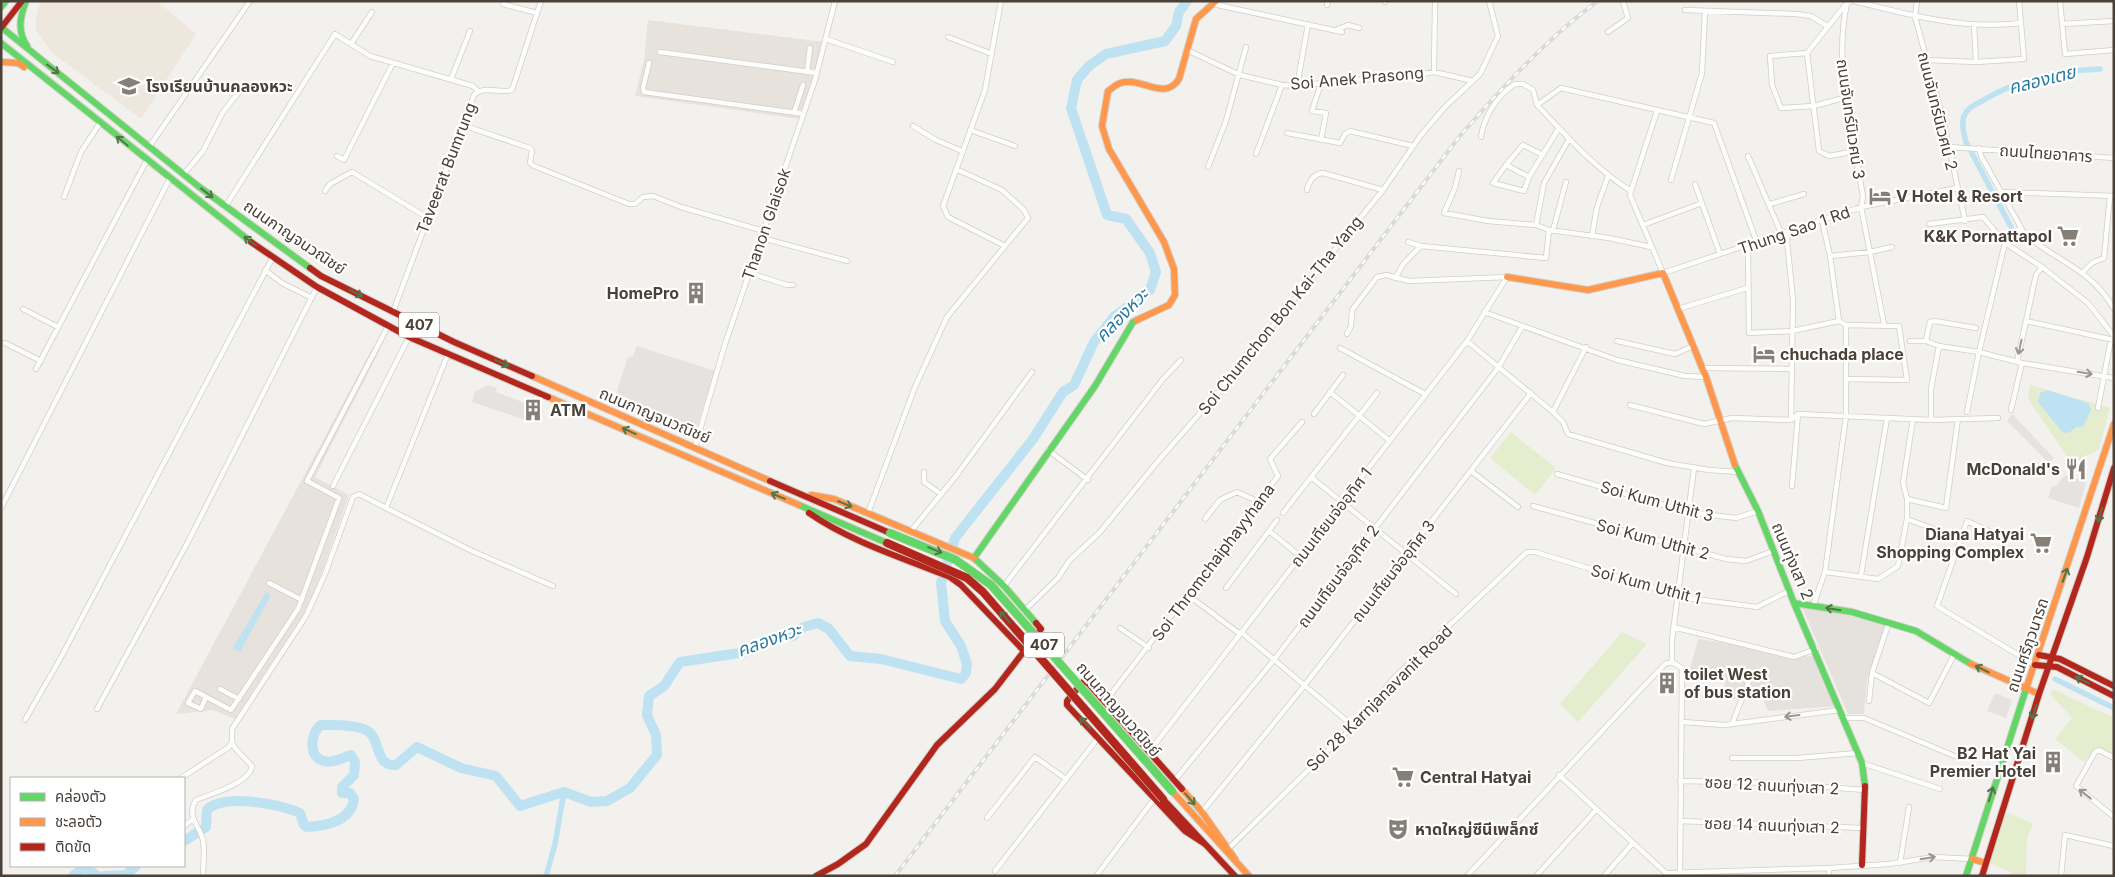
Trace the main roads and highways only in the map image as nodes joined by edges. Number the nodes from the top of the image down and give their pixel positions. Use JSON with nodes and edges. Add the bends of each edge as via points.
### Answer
{"nodes":[{"id":1,"x":6,"y":1,"type":"edge"},
{"id":2,"x":22,"y":1,"type":"edge"},
{"id":3,"x":26,"y":1,"type":"edge"},
{"id":4,"x":1214,"y":2,"type":"edge"},
{"id":5,"x":1,"y":7,"type":"edge"},
{"id":6,"x":1,"y":27,"type":"edge"},
{"id":7,"x":1,"y":42,"type":"edge"},
{"id":8,"x":34,"y":56,"type":"junction"},
{"id":9,"x":1,"y":62,"type":"edge"},
{"id":10,"x":49,"y":83,"type":"junction"},
{"id":11,"x":296,"y":258,"type":"junction"},
{"id":12,"x":288,"y":269,"type":"junction"},
{"id":13,"x":1507,"y":277,"type":"road end"},
{"id":14,"x":2114,"y":424,"type":"edge"},
{"id":15,"x":2113,"y":473,"type":"edge"},
{"id":16,"x":798,"y":492,"type":"junction"},
{"id":17,"x":794,"y":502,"type":"junction"},
{"id":18,"x":974,"y":558,"type":"junction"},
{"id":19,"x":1794,"y":603,"type":"junction"},
{"id":20,"x":1023,"y":650,"type":"junction"},
{"id":21,"x":2038,"y":655,"type":"junction"},
{"id":22,"x":2052,"y":657,"type":"junction"},
{"id":23,"x":2035,"y":665,"type":"junction"},
{"id":24,"x":2049,"y":665,"type":"junction"},
{"id":25,"x":2114,"y":686,"type":"edge"},
{"id":26,"x":2026,"y":689,"type":"junction"},
{"id":27,"x":2040,"y":694,"type":"junction"},
{"id":28,"x":2114,"y":696,"type":"edge"},
{"id":29,"x":1206,"y":844,"type":"junction"},
{"id":30,"x":1235,"y":859,"type":"junction"},
{"id":31,"x":1972,"y":859,"type":"junction"},
{"id":32,"x":1986,"y":863,"type":"junction"},
{"id":33,"x":1862,"y":865,"type":"road end"},
{"id":34,"x":819,"y":875,"type":"edge"},
{"id":35,"x":1235,"y":876,"type":"edge"},
{"id":36,"x":1249,"y":876,"type":"edge"},
{"id":37,"x":1966,"y":876,"type":"edge"},
{"id":38,"x":1982,"y":876,"type":"edge"}],
"edges":[{"from":1,"to":5,"type":"main road"},
{"from":2,"to":6,"type":"main road"},
{"from":3,"to":8,"type":"main road","via":[[20,30],[22,39]]},
{"from":4,"to":18,"type":"main road","via":[[1196,20],[1174,87],[1167,90],[1119,83],[1108,91],[1102,126],[1109,149],[1164,242],[1174,268],[1175,295],[1169,305],[1133,322],[1095,386]]},
{"from":6,"to":8,"type":"main road","name":"ถนนกาญจนวณิชย์","number":"407"},
{"from":7,"to":10,"type":"main road","name":"ถนนกาญจนวณิชย์","number":"407"},
{"from":8,"to":11,"type":"main road","name":"ถนนกาญจนวณิชย์","number":"407","one_way":true,"via":[[107,110],[225,207]]},
{"from":9,"to":10,"type":"main road","via":[[18,63]]},
{"from":12,"to":10,"type":"main road","name":"ถนนกาญจนวณิชย์","number":"407","one_way":true},
{"from":11,"to":12,"type":"main road"},
{"from":11,"to":16,"type":"main road","name":"ถนนกาญจนวณิชย์","number":"407","one_way":true,"via":[[322,276],[454,342]]},
{"from":17,"to":12,"type":"main road","name":"ถนนกาญจนวณิชย์","number":"407","one_way":true,"via":[[409,337]]},
{"from":13,"to":19,"type":"main road","name":"ถนนทุ่งเสา 2","via":[[1588,290],[1663,273],[1706,377],[1739,472]]},
{"from":21,"to":14,"type":"main road","name":"ถนนศรีภูวนารถ","one_way":true},
{"from":15,"to":22,"type":"main road","name":"ถนนศรีภูวนารถ","one_way":true},
{"from":16,"to":18,"type":"main road","one_way":true,"via":[[834,499]]},
{"from":16,"to":30,"type":"main road","name":"ถนนกาญจนวณิชย์","number":"407","one_way":true,"bridge":true,"via":[[955,558],[980,575]]},
{"from":17,"to":20,"type":"main road","via":[[822,522],[950,577]]},
{"from":29,"to":17,"type":"main road","name":"ถนนกาญจนวณิชย์","number":"407","one_way":true,"bridge":true,"via":[[983,592],[967,578]]},
{"from":18,"to":20,"type":"main road","via":[[1042,629]]},
{"from":26,"to":19,"type":"main road","one_way":true,"via":[[1954,655],[1916,631],[1852,612]]},
{"from":19,"to":33,"type":"main road","name":"ถนนทุ่งเสา 2","via":[[1802,615],[1862,763],[1865,790]]},
{"from":20,"to":34,"type":"main road","via":[[995,689],[937,745],[866,844]]},
{"from":21,"to":22,"type":"main road"},
{"from":21,"to":23,"type":"main road","name":"ถนนศรีภูวนารถ"},
{"from":22,"to":24,"type":"main road","name":"ถนนศรีภูวนารถ"},
{"from":22,"to":25,"type":"main road"},
{"from":23,"to":24,"type":"main road"},
{"from":23,"to":26,"type":"main road","name":"ถนนศรีภูวนารถ"},
{"from":24,"to":27,"type":"main road","name":"ถนนศรีภูวนารถ"},
{"from":28,"to":24,"type":"main road","one_way":true},
{"from":26,"to":27,"type":"main road"},
{"from":31,"to":26,"type":"main road","name":"ถนนศรีภูวนารถ","one_way":true},
{"from":27,"to":32,"type":"main road","name":"ถนนศรีภูวนารถ","one_way":true},
{"from":29,"to":30,"type":"main road","one_way":true,"via":[[1185,831],[1066,703],[1084,682],[1202,812]]},
{"from":29,"to":35,"type":"main road","name":"ถนนกาญจนวณิชย์"},
{"from":30,"to":36,"type":"main road","name":"ถนนกาญจนวณิชย์"},
{"from":31,"to":32,"type":"main road"},
{"from":31,"to":37,"type":"main road","name":"ถนนศรีภูวนารถ"},
{"from":32,"to":38,"type":"main road","name":"ถนนศรีภูวนารถ"}]}
